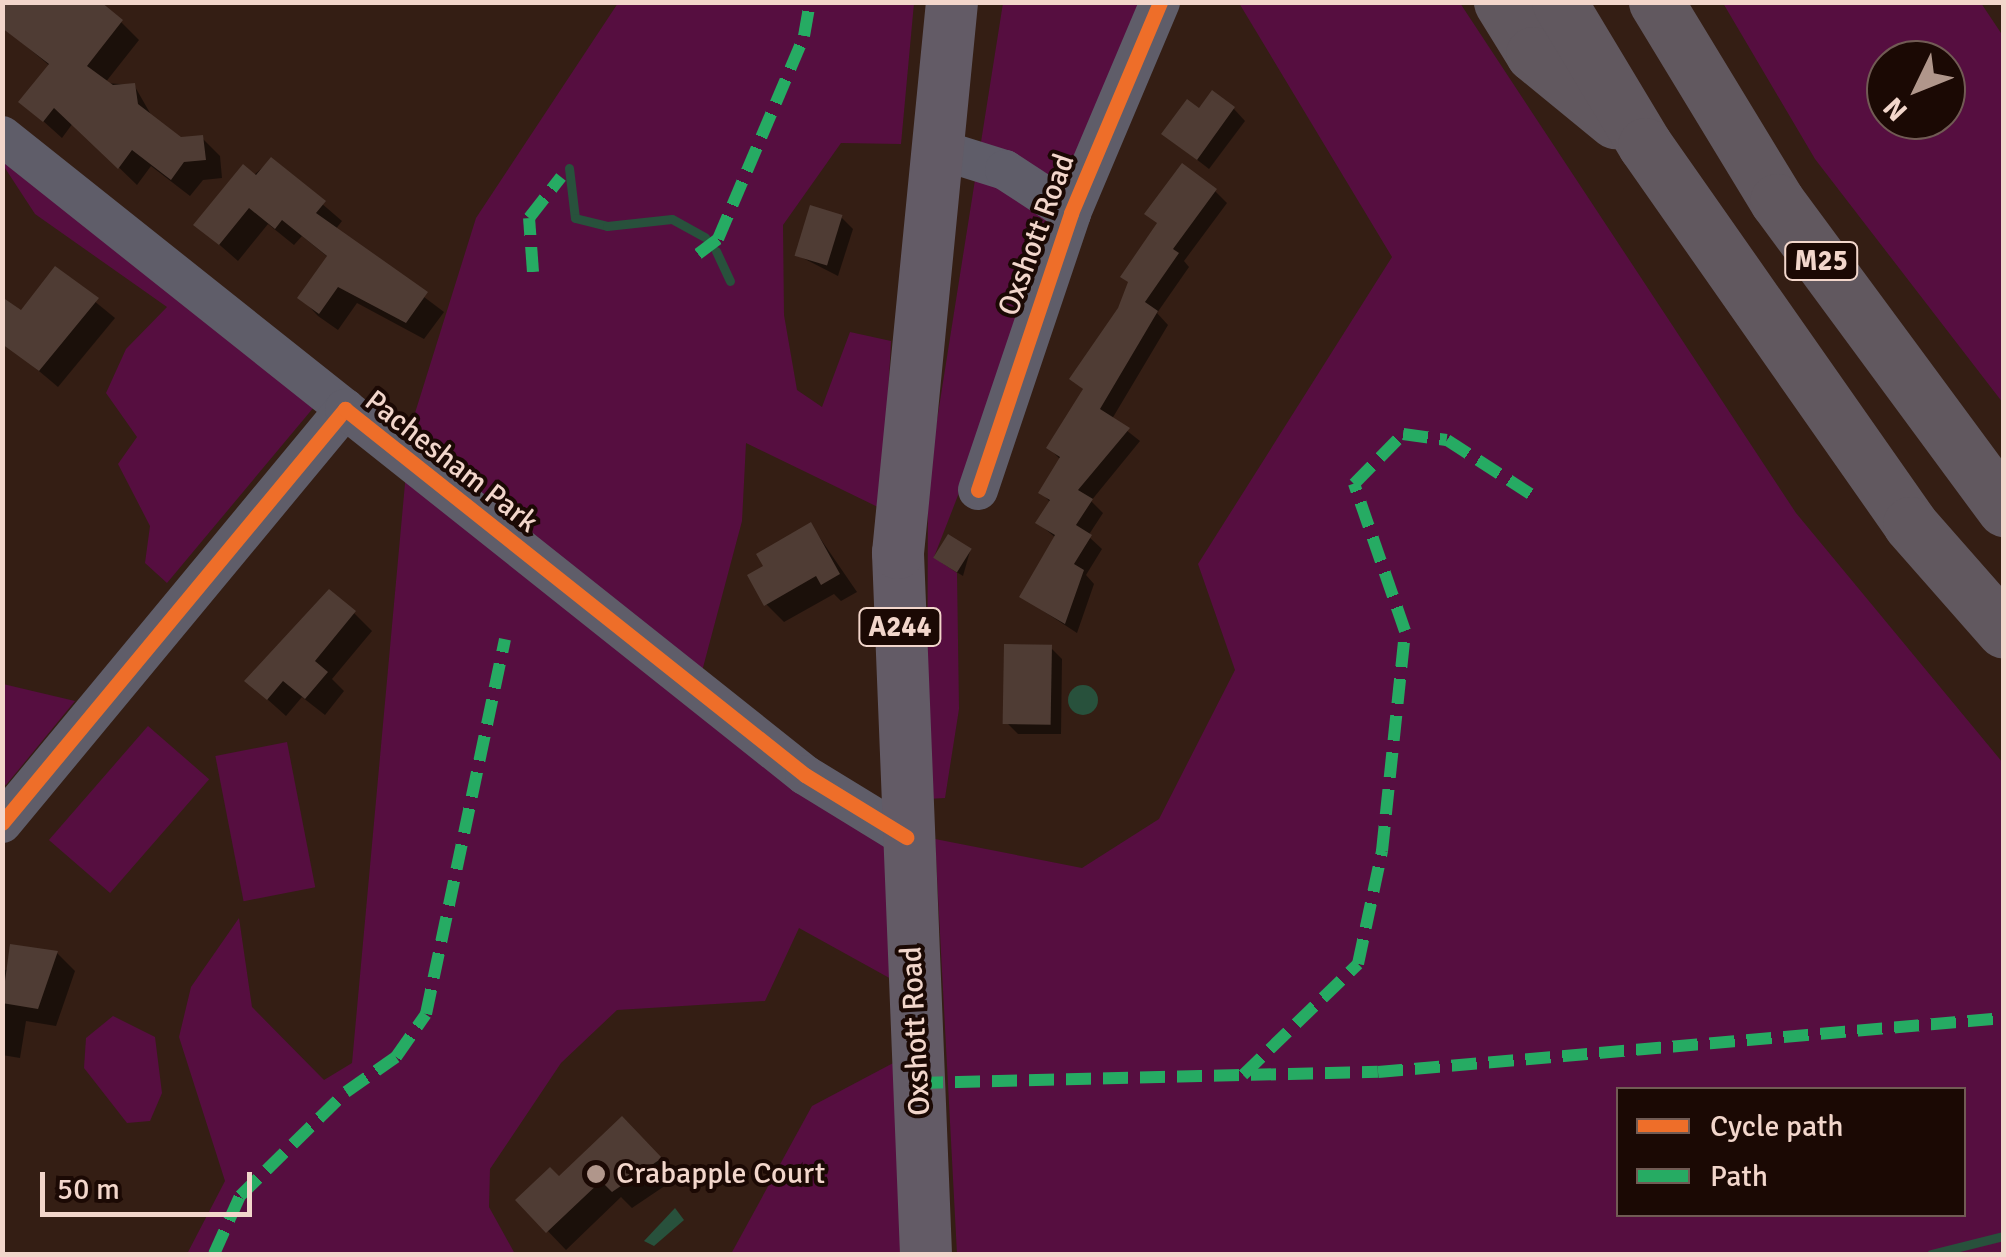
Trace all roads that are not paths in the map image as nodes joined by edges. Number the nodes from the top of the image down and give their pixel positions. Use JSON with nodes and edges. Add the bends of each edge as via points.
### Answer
{"nodes":[{"id":1,"x":952,"y":2,"type":"edge"},
{"id":2,"x":1160,"y":2,"type":"edge"},
{"id":3,"x":1500,"y":2,"type":"edge"},
{"id":4,"x":1559,"y":2,"type":"edge"},
{"id":5,"x":1656,"y":2,"type":"edge"},
{"id":6,"x":2,"y":136,"type":"edge"},
{"id":7,"x":1645,"y":145,"type":"junction"},
{"id":8,"x":942,"y":150,"type":"junction"},
{"id":9,"x":1071,"y":213,"type":"junction"},
{"id":10,"x":345,"y":408,"type":"junction"},
{"id":11,"x":978,"y":490,"type":"dead end"},
{"id":12,"x":2004,"y":509,"type":"edge"},
{"id":13,"x":2004,"y":632,"type":"edge"},
{"id":14,"x":2,"y":823,"type":"edge"},
{"id":15,"x":906,"y":837,"type":"junction"},
{"id":16,"x":926,"y":1254,"type":"edge"}],
"edges":[{"from":1,"to":8,"type":"main road","name":"Oxshott Road","number":"A244"},
{"from":2,"to":9,"type":"street","name":"Oxshott Road"},
{"from":3,"to":7,"type":"highway","number":"M25","via":[[1533,54]]},
{"from":4,"to":7,"type":"highway","number":"M25"},
{"from":5,"to":12,"type":"highway","number":"M25","via":[[1777,201]]},
{"from":6,"to":10,"type":"street"},
{"from":7,"to":13,"type":"highway","number":"M25","via":[[1910,524]]},
{"from":8,"to":9,"type":"street","name":"Oxshott Road","via":[[1006,170]]},
{"from":8,"to":15,"type":"main road","name":"Oxshott Road","number":"A244","via":[[900,479]]},
{"from":9,"to":11,"type":"street","name":"Oxshott Road"},
{"from":10,"to":14,"type":"street","name":"Pachesham Park"},
{"from":10,"to":15,"type":"street","name":"Pachesham Park","via":[[805,775]]},
{"from":15,"to":16,"type":"main road","name":"Oxshott Road","number":"A244"}]}
